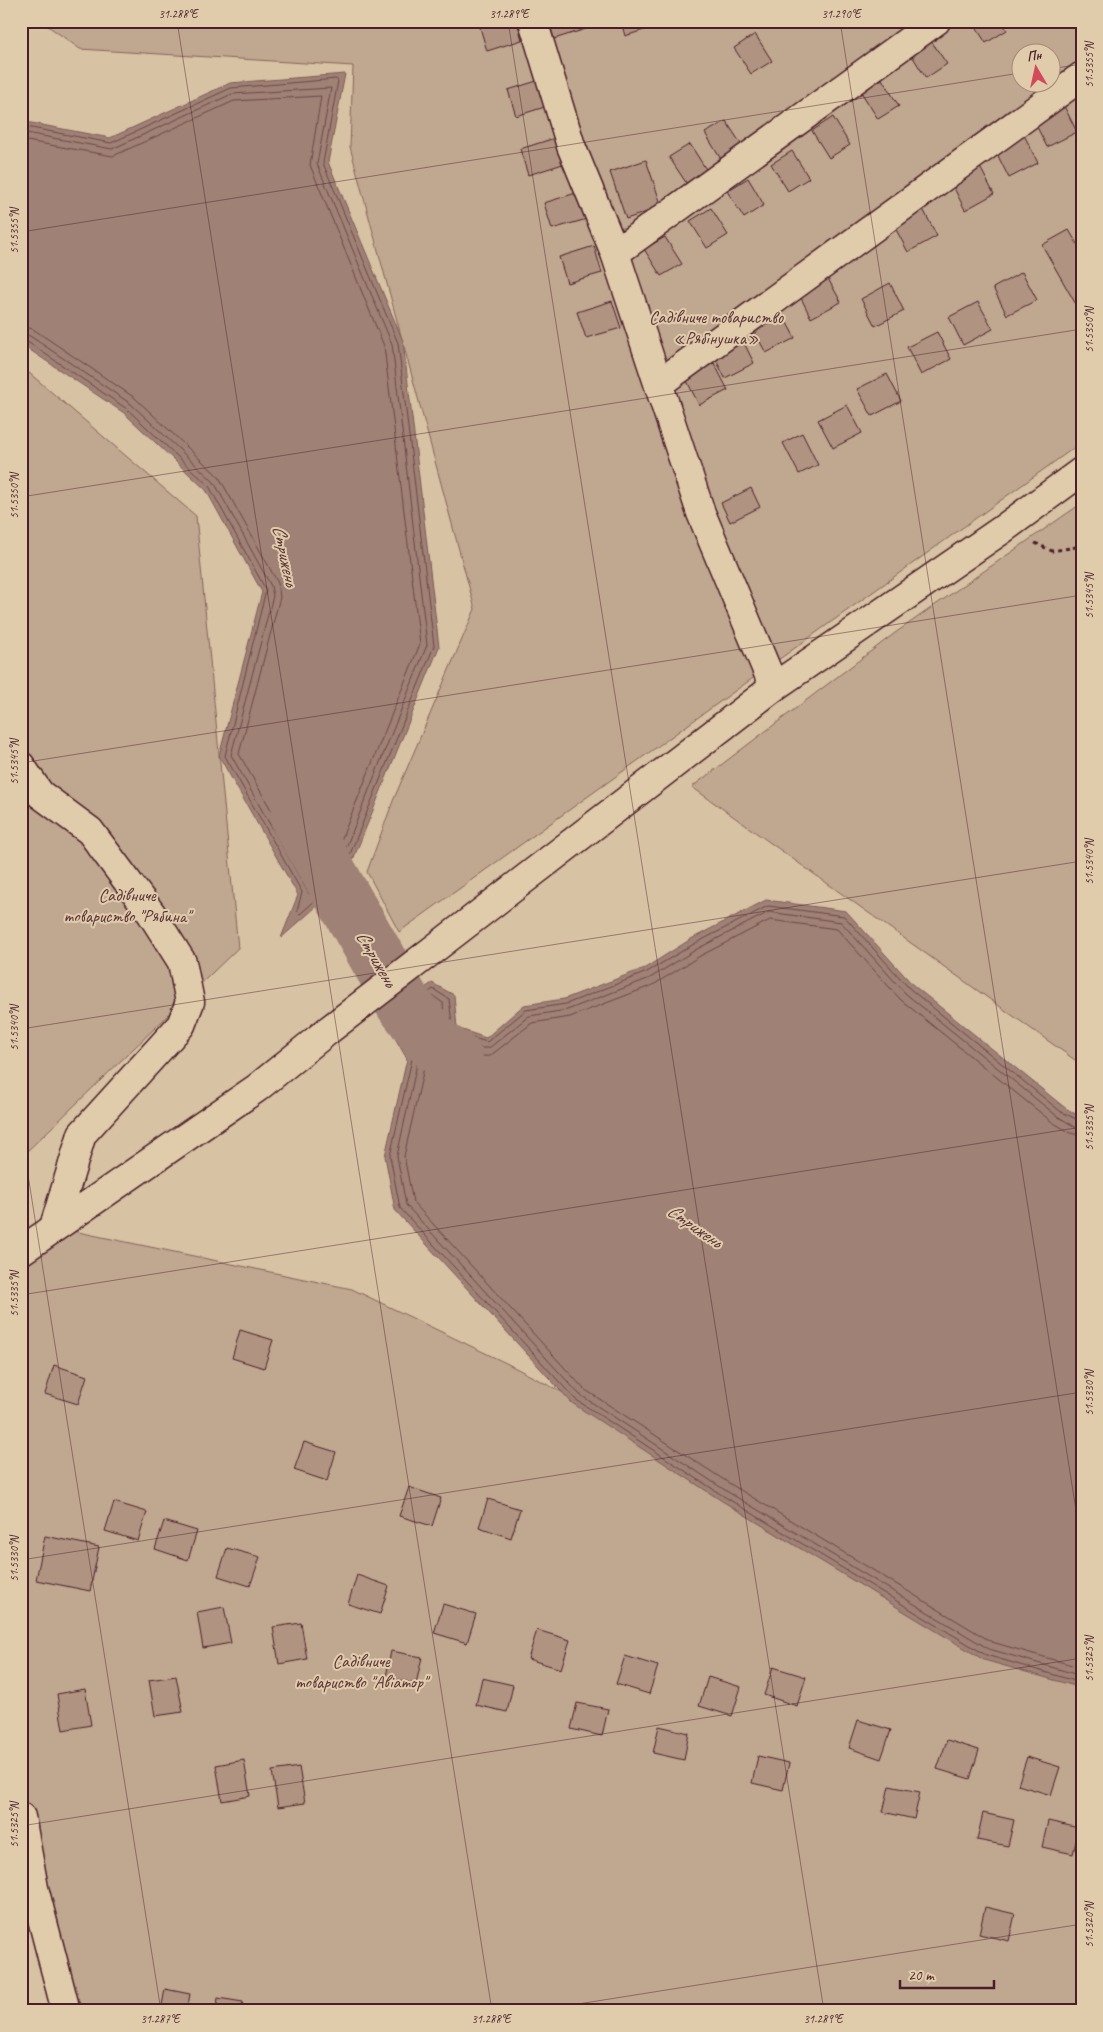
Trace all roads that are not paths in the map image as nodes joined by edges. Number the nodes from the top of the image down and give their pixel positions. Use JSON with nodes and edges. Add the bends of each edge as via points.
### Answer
{"nodes":[{"id":1,"x":533,"y":21,"type":"edge"},
{"id":2,"x":936,"y":21,"type":"edge"},
{"id":3,"x":1082,"y":76,"type":"edge"},
{"id":4,"x":616,"y":253,"type":"junction"},
{"id":5,"x":660,"y":383,"type":"junction"},
{"id":6,"x":1082,"y":471,"type":"edge"},
{"id":7,"x":774,"y":688,"type":"junction"},
{"id":8,"x":21,"y":766,"type":"edge"},
{"id":9,"x":54,"y":1227,"type":"junction"},
{"id":10,"x":21,"y":1251,"type":"edge"},
{"id":11,"x":21,"y":1817,"type":"edge"},
{"id":12,"x":28,"y":1893,"type":"edge"},
{"id":13,"x":66,"y":2011,"type":"edge"}],
"edges":[{"from":1,"to":4,"type":"street","via":[[571,146]]},
{"from":2,"to":4,"type":"street"},
{"from":3,"to":5,"type":"street"},
{"from":4,"to":5,"type":"street"},
{"from":5,"to":7,"type":"street","via":[[701,513]]},
{"from":6,"to":7,"type":"street"},
{"from":7,"to":9,"type":"street","via":[[330,1029],[258,1088]]},
{"from":8,"to":9,"type":"street","via":[[40,794],[90,831],[151,913],[182,962],[190,1002],[181,1025],[82,1134]]},
{"from":9,"to":10,"type":"street"},
{"from":11,"to":12,"type":"street"},
{"from":12,"to":13,"type":"street"}]}
